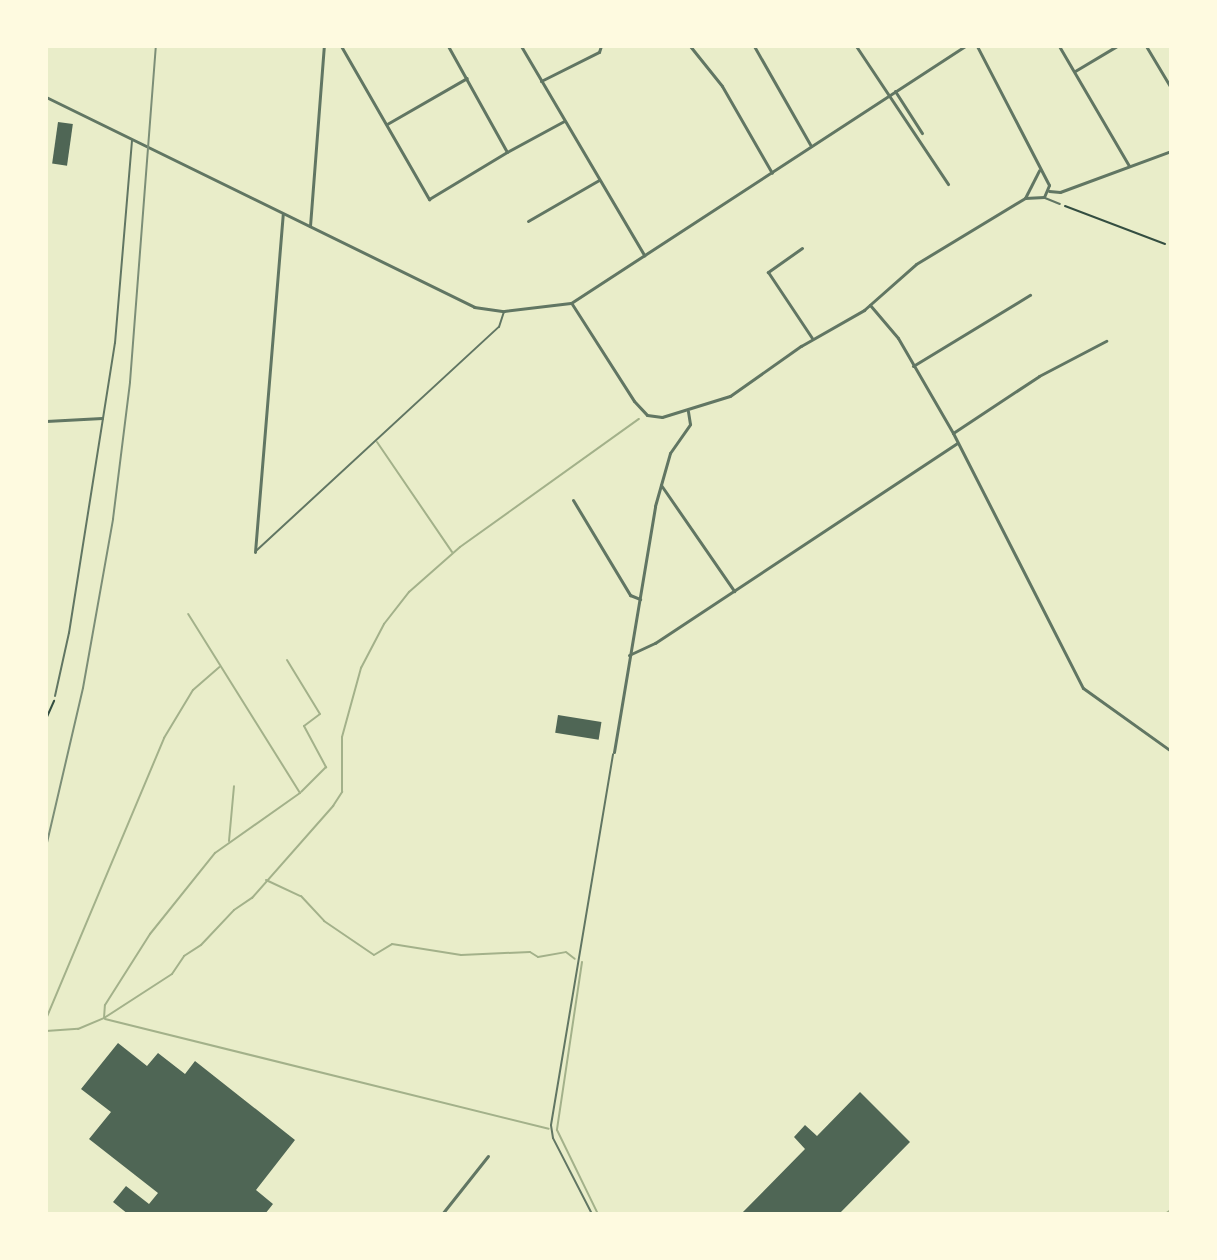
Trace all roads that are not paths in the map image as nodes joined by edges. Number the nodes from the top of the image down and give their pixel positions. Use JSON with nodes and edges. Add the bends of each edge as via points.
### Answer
{"nodes":[{"id":1,"x":324,"y":46,"type":"edge"},
{"id":2,"x":341,"y":46,"type":"edge"},
{"id":3,"x":448,"y":46,"type":"edge"},
{"id":4,"x":521,"y":46,"type":"edge"},
{"id":5,"x":601,"y":46,"type":"edge"},
{"id":6,"x":690,"y":46,"type":"edge"},
{"id":7,"x":754,"y":46,"type":"edge"},
{"id":8,"x":856,"y":46,"type":"edge"},
{"id":9,"x":965,"y":46,"type":"edge"},
{"id":10,"x":977,"y":46,"type":"edge"},
{"id":11,"x":1059,"y":46,"type":"edge"},
{"id":12,"x":1117,"y":46,"type":"edge"},
{"id":13,"x":1146,"y":46,"type":"edge"},
{"id":14,"x":1075,"y":71,"type":"junction"},
{"id":15,"x":467,"y":78,"type":"junction"},
{"id":16,"x":541,"y":81,"type":"junction"},
{"id":17,"x":1171,"y":88,"type":"edge"},
{"id":18,"x":895,"y":91,"type":"junction"},
{"id":19,"x":889,"y":95,"type":"junction"},
{"id":20,"x":46,"y":97,"type":"edge"},
{"id":21,"x":564,"y":121,"type":"junction"},
{"id":22,"x":387,"y":124,"type":"junction"},
{"id":23,"x":922,"y":133,"type":"dead end"},
{"id":24,"x":132,"y":141,"type":"junction"},
{"id":25,"x":811,"y":146,"type":"junction"},
{"id":26,"x":1171,"y":151,"type":"edge"},
{"id":27,"x":507,"y":152,"type":"junction"},
{"id":28,"x":1129,"y":166,"type":"junction"},
{"id":29,"x":1039,"y":170,"type":"junction"},
{"id":30,"x":772,"y":173,"type":"junction"},
{"id":31,"x":599,"y":180,"type":"junction"},
{"id":32,"x":948,"y":184,"type":"dead end"},
{"id":33,"x":1049,"y":191,"type":"junction"},
{"id":34,"x":1044,"y":197,"type":"junction"},
{"id":35,"x":1025,"y":198,"type":"junction"},
{"id":36,"x":1060,"y":204,"type":"road end"},
{"id":37,"x":283,"y":214,"type":"junction"},
{"id":38,"x":528,"y":221,"type":"dead end"},
{"id":39,"x":310,"y":227,"type":"junction"},
{"id":40,"x":802,"y":248,"type":"dead end"},
{"id":41,"x":644,"y":255,"type":"junction"},
{"id":42,"x":1030,"y":295,"type":"dead end"},
{"id":43,"x":571,"y":303,"type":"junction"},
{"id":44,"x":870,"y":305,"type":"junction"},
{"id":45,"x":504,"y":311,"type":"junction"},
{"id":46,"x":812,"y":338,"type":"junction"},
{"id":47,"x":1106,"y":341,"type":"dead end"},
{"id":48,"x":913,"y":366,"type":"junction"},
{"id":49,"x":688,"y":411,"type":"junction"},
{"id":50,"x":102,"y":418,"type":"junction"},
{"id":51,"x":46,"y":421,"type":"edge"},
{"id":52,"x":953,"y":433,"type":"junction"},
{"id":53,"x":957,"y":443,"type":"junction"},
{"id":54,"x":660,"y":484,"type":"junction"},
{"id":55,"x":573,"y":500,"type":"dead end"},
{"id":56,"x":255,"y":552,"type":"joint"},
{"id":57,"x":734,"y":591,"type":"junction"},
{"id":58,"x":640,"y":599,"type":"junction"},
{"id":59,"x":629,"y":655,"type":"junction"},
{"id":60,"x":55,"y":696,"type":"road end"},
{"id":61,"x":1171,"y":751,"type":"edge"},
{"id":62,"x":614,"y":752,"type":"joint"},
{"id":63,"x":488,"y":1156,"type":"dead end"},
{"id":64,"x":442,"y":1214,"type":"edge"},
{"id":65,"x":592,"y":1214,"type":"edge"}],
"edges":[{"from":1,"to":39,"type":"street"},
{"from":2,"to":22,"type":"street"},
{"from":3,"to":15,"type":"street"},
{"from":4,"to":16,"type":"street"},
{"from":5,"to":16,"type":"street","via":[[599,52]]},
{"from":6,"to":30,"type":"street","via":[[722,86]]},
{"from":7,"to":25,"type":"street"},
{"from":8,"to":19,"type":"street"},
{"from":9,"to":18,"type":"street"},
{"from":10,"to":29,"type":"street"},
{"from":11,"to":14,"type":"street"},
{"from":12,"to":14,"type":"street"},
{"from":13,"to":17,"type":"street"},
{"from":14,"to":28,"type":"street"},
{"from":15,"to":22,"type":"street"},
{"from":15,"to":27,"type":"street"},
{"from":16,"to":21,"type":"street"},
{"from":18,"to":19,"type":"street"},
{"from":18,"to":23,"type":"street"},
{"from":19,"to":25,"type":"street"},
{"from":19,"to":32,"type":"street"},
{"from":20,"to":24,"type":"street"},
{"from":21,"to":27,"type":"street"},
{"from":21,"to":31,"type":"street"},
{"from":22,"to":27,"type":"street","via":[[429,199]]},
{"from":24,"to":37,"type":"street"},
{"from":24,"to":50,"type":"lane","via":[[115,343]]},
{"from":25,"to":30,"type":"street"},
{"from":26,"to":28,"type":"street"},
{"from":28,"to":33,"type":"street","via":[[1060,192]]},
{"from":29,"to":33,"type":"street"},
{"from":29,"to":35,"type":"street"},
{"from":30,"to":41,"type":"street"},
{"from":31,"to":38,"type":"street"},
{"from":31,"to":41,"type":"street"},
{"from":33,"to":34,"type":"street"},
{"from":34,"to":35,"type":"street"},
{"from":34,"to":36,"type":"lane"},
{"from":35,"to":44,"type":"street","via":[[916,264]]},
{"from":37,"to":39,"type":"street"},
{"from":37,"to":56,"type":"street"},
{"from":39,"to":45,"type":"street","via":[[474,307]]},
{"from":40,"to":46,"type":"street","via":[[768,272]]},
{"from":41,"to":43,"type":"street"},
{"from":42,"to":48,"type":"street"},
{"from":43,"to":45,"type":"street"},
{"from":43,"to":49,"type":"street","via":[[641,410],[658,418]]},
{"from":44,"to":46,"type":"street"},
{"from":44,"to":48,"type":"street"},
{"from":45,"to":56,"type":"lane","via":[[499,327]]},
{"from":46,"to":49,"type":"street","via":[[730,396]]},
{"from":47,"to":52,"type":"street","via":[[1039,376]]},
{"from":48,"to":52,"type":"street"},
{"from":49,"to":54,"type":"street","via":[[690,424],[674,443]]},
{"from":50,"to":51,"type":"street"},
{"from":50,"to":60,"type":"lane"},
{"from":52,"to":53,"type":"street"},
{"from":53,"to":57,"type":"street"},
{"from":53,"to":61,"type":"street","via":[[1083,688]]},
{"from":54,"to":57,"type":"street"},
{"from":54,"to":58,"type":"street"},
{"from":55,"to":58,"type":"street","via":[[630,595]]},
{"from":57,"to":59,"type":"street","via":[[640,653]]},
{"from":58,"to":59,"type":"street"},
{"from":59,"to":62,"type":"street"},
{"from":62,"to":65,"type":"lane","via":[[551,1125]]},
{"from":63,"to":64,"type":"street"}]}
